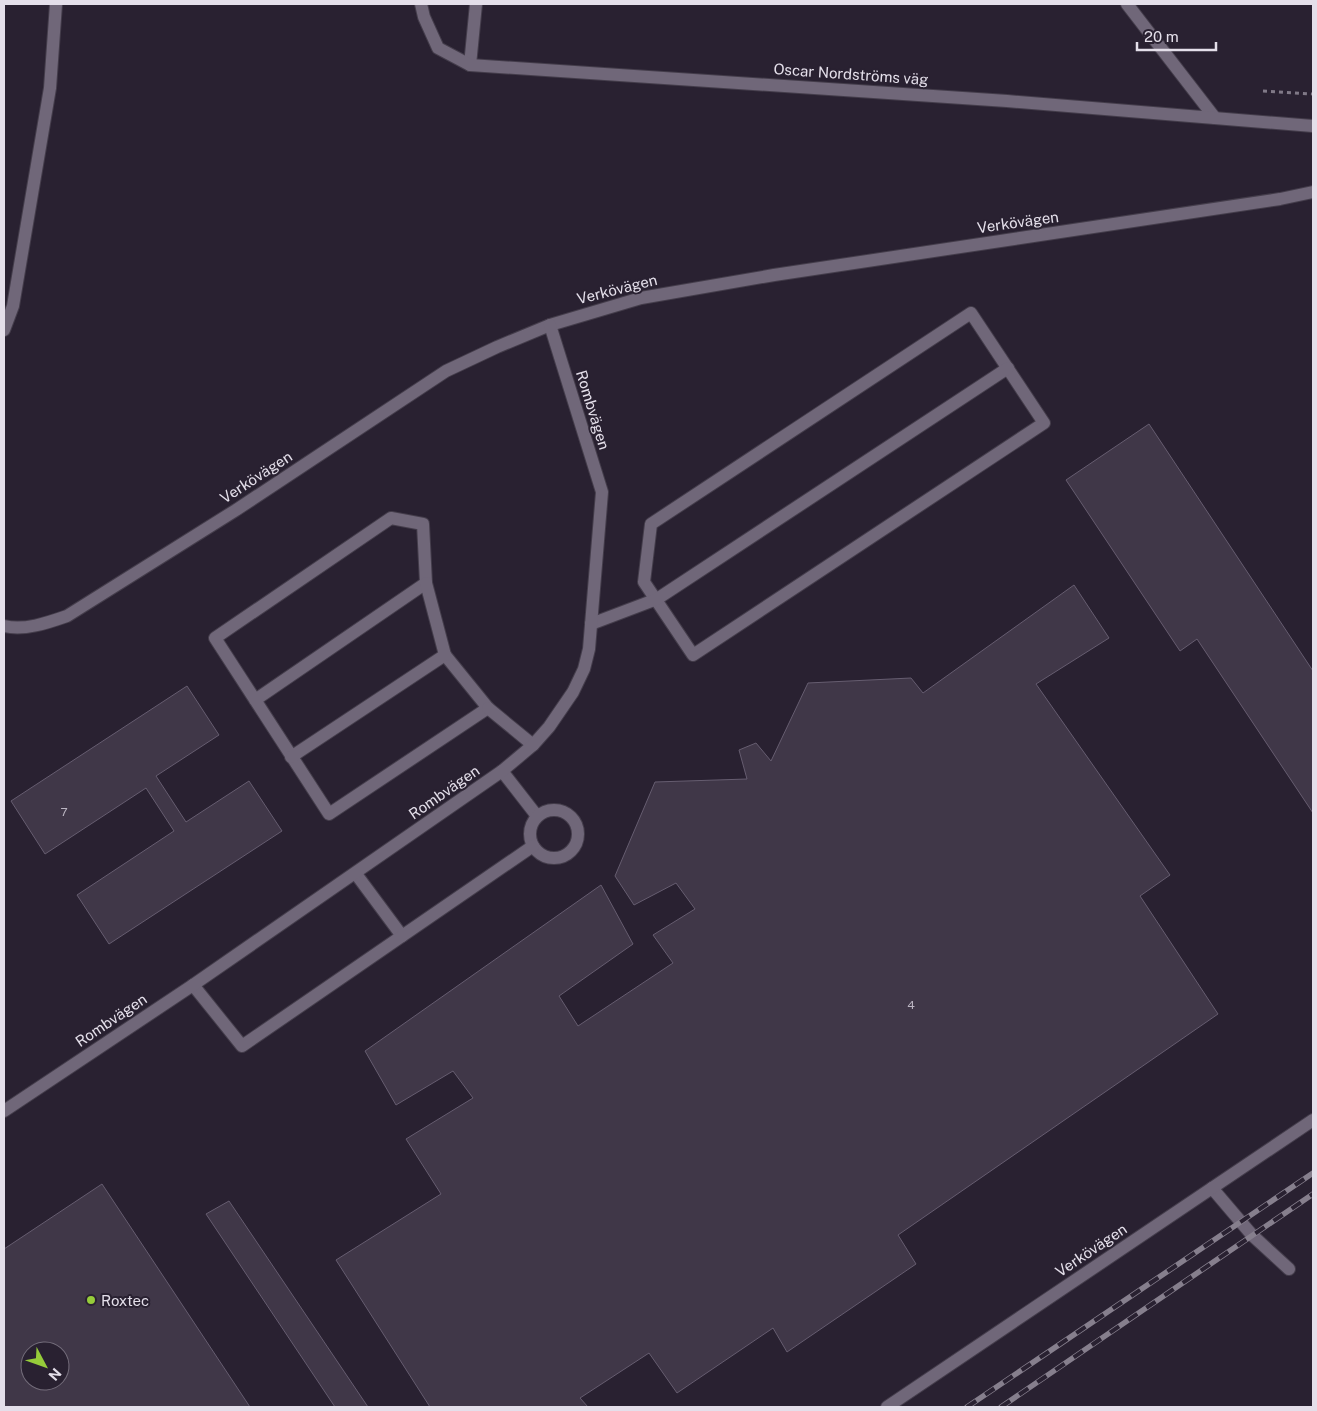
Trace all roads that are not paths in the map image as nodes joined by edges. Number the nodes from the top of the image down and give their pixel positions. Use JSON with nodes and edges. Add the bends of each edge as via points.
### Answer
{"nodes":[{"id":1,"x":56,"y":4,"type":"edge"},
{"id":2,"x":421,"y":4,"type":"edge"},
{"id":3,"x":476,"y":4,"type":"edge"},
{"id":4,"x":1126,"y":4,"type":"edge"},
{"id":5,"x":470,"y":65,"type":"junction"},
{"id":6,"x":1215,"y":118,"type":"junction"},
{"id":7,"x":1313,"y":126,"type":"edge"},
{"id":8,"x":1313,"y":192,"type":"edge"},
{"id":9,"x":550,"y":326,"type":"junction"},
{"id":10,"x":4,"y":330,"type":"edge"},
{"id":11,"x":1008,"y":368,"type":"junction"},
{"id":12,"x":426,"y":583,"type":"junction"},
{"id":13,"x":657,"y":599,"type":"junction"},
{"id":14,"x":591,"y":624,"type":"junction"},
{"id":15,"x":5,"y":627,"type":"edge"},
{"id":16,"x":445,"y":655,"type":"junction"},
{"id":17,"x":255,"y":700,"type":"junction"},
{"id":18,"x":488,"y":708,"type":"junction"},
{"id":19,"x":534,"y":745,"type":"junction"},
{"id":20,"x":291,"y":757,"type":"junction"},
{"id":21,"x":502,"y":772,"type":"junction"},
{"id":22,"x":537,"y":816,"type":"junction"},
{"id":23,"x":533,"y":846,"type":"junction"},
{"id":24,"x":356,"y":874,"type":"junction"},
{"id":25,"x":402,"y":936,"type":"junction"},
{"id":26,"x":193,"y":985,"type":"junction"},
{"id":27,"x":4,"y":1111,"type":"edge"},
{"id":28,"x":1313,"y":1120,"type":"edge"},
{"id":29,"x":1212,"y":1188,"type":"junction"},
{"id":30,"x":1290,"y":1269,"type":"dead end"},
{"id":31,"x":887,"y":1407,"type":"edge"}],
"edges":[{"from":1,"to":10,"type":"street","via":[[50,88],[14,306]]},
{"from":2,"to":5,"type":"street","name":"Oscar Nordströms väg","via":[[438,48]]},
{"from":3,"to":5,"type":"street"},
{"from":4,"to":6,"type":"street"},
{"from":5,"to":6,"type":"street","name":"Oscar Nordströms väg","via":[[1007,100]]},
{"from":6,"to":7,"type":"street","name":"Oscar Nordströms väg"},
{"from":8,"to":9,"type":"street","name":"Verkövägen","via":[[641,298]]},
{"from":9,"to":14,"type":"street","name":"Rombvägen","via":[[602,492]]},
{"from":9,"to":15,"type":"street","name":"Verkövägen","via":[[446,371],[85,606],[46,623]]},
{"from":11,"to":13,"type":"street"},
{"from":11,"to":13,"type":"street","via":[[971,313],[651,524],[644,582]]},
{"from":11,"to":13,"type":"street","via":[[1044,423],[693,655]]},
{"from":12,"to":16,"type":"street"},
{"from":12,"to":17,"type":"street"},
{"from":12,"to":17,"type":"street","via":[[423,524],[391,518],[215,638]]},
{"from":13,"to":14,"type":"street"},
{"from":14,"to":19,"type":"street","name":"Rombvägen","via":[[584,669],[562,708]]},
{"from":16,"to":18,"type":"street"},
{"from":16,"to":20,"type":"street"},
{"from":17,"to":20,"type":"street"},
{"from":18,"to":19,"type":"street"},
{"from":18,"to":20,"type":"street","via":[[329,814]]},
{"from":19,"to":21,"type":"street","name":"Rombvägen"},
{"from":21,"to":22,"type":"street"},
{"from":21,"to":24,"type":"street","name":"Rombvägen"},
{"from":22,"to":23,"type":"street","via":[[530,830]]},
{"from":22,"to":23,"type":"street","via":[[553,809],[570,815],[576,821],[578,840],[570,852],[555,858],[538,853]]},
{"from":23,"to":25,"type":"street"},
{"from":24,"to":25,"type":"street"},
{"from":24,"to":26,"type":"street","name":"Rombvägen"},
{"from":25,"to":26,"type":"street","via":[[242,1046]]},
{"from":26,"to":27,"type":"street","name":"Rombvägen"},
{"from":28,"to":29,"type":"street","name":"Verkövägen"},
{"from":29,"to":30,"type":"street","via":[[1252,1235]]},
{"from":29,"to":31,"type":"street","name":"Verkövägen"}]}
